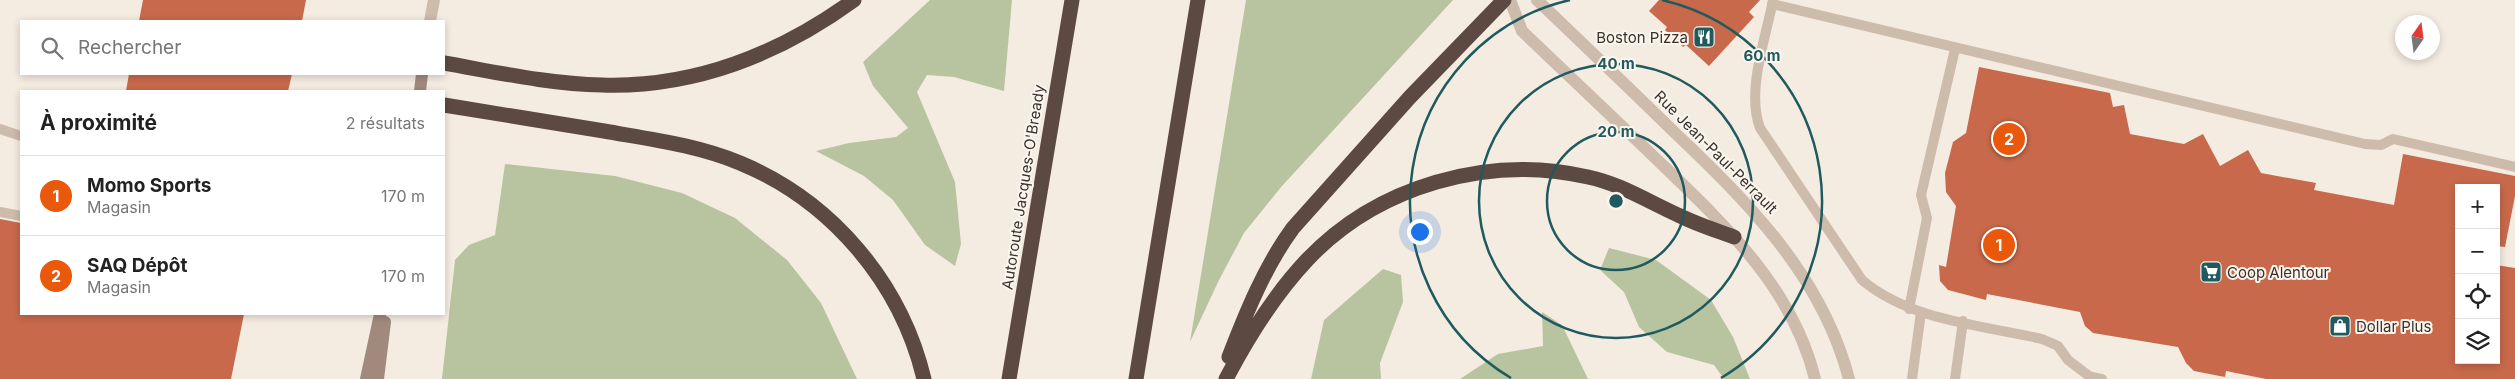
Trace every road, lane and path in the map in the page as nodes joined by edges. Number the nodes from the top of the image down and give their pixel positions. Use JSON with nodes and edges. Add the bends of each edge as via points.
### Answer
{"nodes":[{"id":1,"x":434,"y":0,"type":"edge"},
{"id":2,"x":854,"y":0,"type":"edge"},
{"id":3,"x":1072,"y":0,"type":"edge"},
{"id":4,"x":1198,"y":0,"type":"edge"},
{"id":5,"x":1504,"y":0,"type":"edge"},
{"id":6,"x":1510,"y":0,"type":"edge"},
{"id":7,"x":1537,"y":0,"type":"edge"},
{"id":8,"x":1773,"y":2,"type":"edge"},
{"id":9,"x":430,"y":20,"type":"edge"},
{"id":10,"x":1956,"y":48,"type":"junction"},
{"id":11,"x":445,"y":63,"type":"edge"},
{"id":12,"x":422,"y":75,"type":"edge"},
{"id":13,"x":420,"y":90,"type":"edge"},
{"id":14,"x":445,"y":105,"type":"edge"},
{"id":15,"x":0,"y":129,"type":"edge"},
{"id":16,"x":20,"y":136,"type":"edge"},
{"id":17,"x":2515,"y":167,"type":"edge"},
{"id":18,"x":0,"y":212,"type":"edge"},
{"id":19,"x":20,"y":216,"type":"edge"},
{"id":20,"x":1734,"y":237,"type":"junction"},
{"id":21,"x":1909,"y":309,"type":"junction"},
{"id":22,"x":1921,"y":312,"type":"junction"},
{"id":23,"x":380,"y":315,"type":"edge"},
{"id":24,"x":386,"y":315,"type":"edge"},
{"id":25,"x":1963,"y":321,"type":"junction"},
{"id":26,"x":366,"y":379,"type":"edge"},
{"id":27,"x":378,"y":379,"type":"edge"},
{"id":28,"x":924,"y":379,"type":"edge"},
{"id":29,"x":1010,"y":379,"type":"edge"},
{"id":30,"x":1136,"y":379,"type":"edge"},
{"id":31,"x":1221,"y":379,"type":"edge"},
{"id":32,"x":1226,"y":379,"type":"edge"},
{"id":33,"x":1815,"y":379,"type":"edge"},
{"id":34,"x":1849,"y":379,"type":"edge"},
{"id":35,"x":1912,"y":379,"type":"edge"},
{"id":36,"x":1955,"y":379,"type":"edge"},
{"id":37,"x":2102,"y":379,"type":"edge"}],
"edges":[{"from":1,"to":9,"type":"street"},
{"from":2,"to":11,"type":"highway","via":[[809,30],[757,57],[713,72],[667,82],[590,85]]},
{"from":3,"to":29,"type":"highway","name":"Autoroute Jacques-O'Bready"},
{"from":4,"to":30,"type":"highway"},
{"from":5,"to":31,"type":"highway","via":[[1410,97],[1283,241],[1251,306]]},
{"from":6,"to":20,"type":"street","via":[[1522,31]]},
{"from":7,"to":34,"type":"street","name":"Rue Jean-Paul-Perrault","via":[[1719,174],[1764,222],[1818,300],[1837,339]]},
{"from":8,"to":10,"type":"lane"},
{"from":8,"to":21,"type":"lane","via":[[1753,98],[1754,115],[1862,280],[1881,296]]},
{"from":10,"to":17,"type":"lane","via":[[2365,144],[2381,145],[2393,139]]},
{"from":10,"to":21,"type":"lane","via":[[1921,195],[1927,218]]},
{"from":12,"to":13,"type":"main road"},
{"from":14,"to":28,"type":"highway","via":[[704,150],[740,162],[773,179],[832,222],[869,262],[907,328]]},
{"from":15,"to":16,"type":"lane"},
{"from":18,"to":19,"type":"lane"},
{"from":20,"to":32,"type":"highway","via":[[1677,215],[1623,187],[1587,176],[1503,170],[1443,180],[1375,208],[1344,227],[1319,248],[1269,307]]},
{"from":20,"to":33,"type":"street","via":[[1786,305],[1805,346]]},
{"from":21,"to":22,"type":"lane"},
{"from":22,"to":25,"type":"lane"},
{"from":22,"to":35,"type":"lane"},
{"from":23,"to":26,"type":"main road"},
{"from":24,"to":27,"type":"main road"},
{"from":25,"to":36,"type":"lane"},
{"from":25,"to":37,"type":"lane","via":[[2042,338],[2058,346],[2068,360],[2089,376]]}]}
